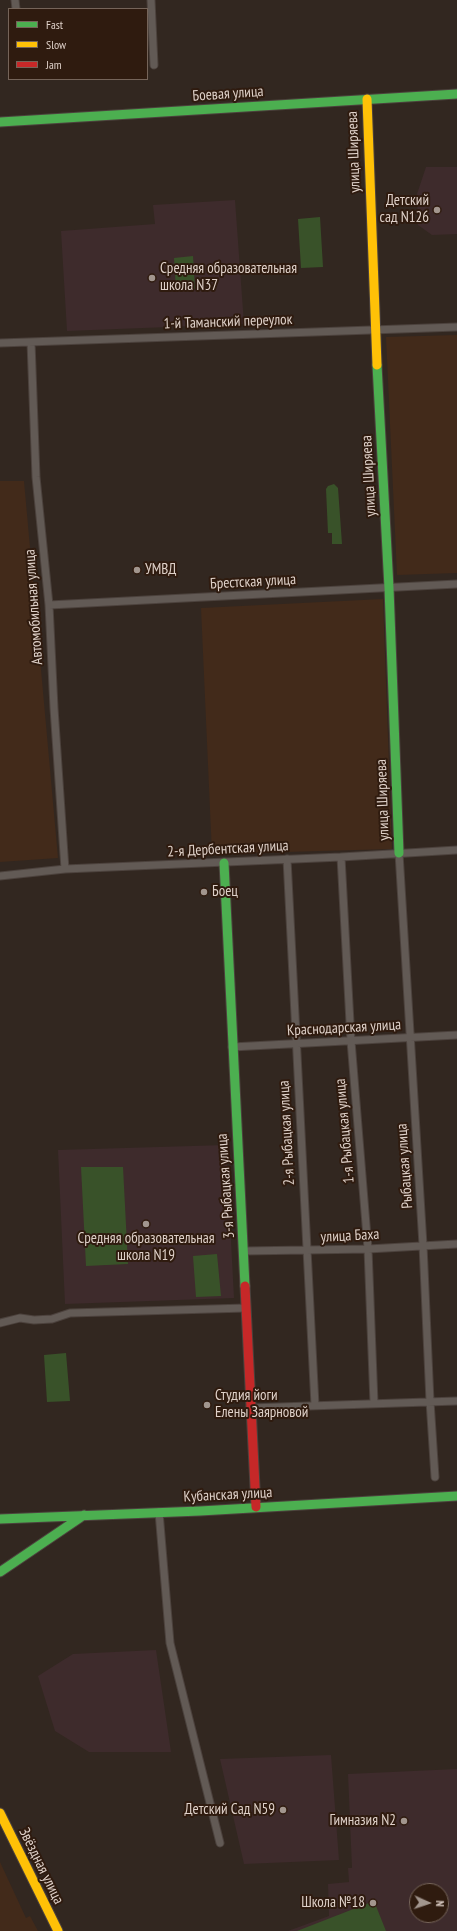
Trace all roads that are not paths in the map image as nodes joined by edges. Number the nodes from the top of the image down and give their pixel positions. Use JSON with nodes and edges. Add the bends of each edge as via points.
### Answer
{"nodes":[{"id":1,"x":151,"y":0,"type":"edge"},
{"id":2,"x":154,"y":65,"type":"dead end"},
{"id":3,"x":457,"y":94,"type":"edge"},
{"id":4,"x":366,"y":99,"type":"junction"},
{"id":5,"x":0,"y":122,"type":"edge"},
{"id":6,"x":457,"y":327,"type":"edge"},
{"id":7,"x":375,"y":329,"type":"junction"},
{"id":8,"x":31,"y":342,"type":"junction"},
{"id":9,"x":0,"y":343,"type":"edge"},
{"id":10,"x":457,"y":584,"type":"edge"},
{"id":11,"x":389,"y":588,"type":"junction"},
{"id":12,"x":49,"y":605,"type":"junction"},
{"id":13,"x":457,"y":850,"type":"edge"},
{"id":14,"x":399,"y":853,"type":"junction"},
{"id":15,"x":341,"y":857,"type":"junction"},
{"id":16,"x":286,"y":859,"type":"junction"},
{"id":17,"x":224,"y":863,"type":"junction"},
{"id":18,"x":65,"y":869,"type":"junction"},
{"id":19,"x":0,"y":876,"type":"edge"},
{"id":20,"x":457,"y":1035,"type":"edge"},
{"id":21,"x":410,"y":1038,"type":"junction"},
{"id":22,"x":351,"y":1041,"type":"junction"},
{"id":23,"x":295,"y":1044,"type":"junction"},
{"id":24,"x":232,"y":1047,"type":"junction"},
{"id":25,"x":457,"y":1244,"type":"edge"},
{"id":26,"x":423,"y":1245,"type":"junction"},
{"id":27,"x":368,"y":1249,"type":"junction"},
{"id":28,"x":244,"y":1251,"type":"junction"},
{"id":29,"x":307,"y":1251,"type":"junction"},
{"id":30,"x":246,"y":1308,"type":"junction"},
{"id":31,"x":0,"y":1323,"type":"edge"},
{"id":32,"x":430,"y":1401,"type":"junction"},
{"id":33,"x":457,"y":1401,"type":"edge"},
{"id":34,"x":374,"y":1403,"type":"junction"},
{"id":35,"x":315,"y":1405,"type":"junction"},
{"id":36,"x":250,"y":1408,"type":"junction"},
{"id":37,"x":435,"y":1477,"type":"dead end"},
{"id":38,"x":457,"y":1496,"type":"edge"},
{"id":39,"x":256,"y":1507,"type":"junction"},
{"id":40,"x":159,"y":1512,"type":"junction"},
{"id":41,"x":85,"y":1515,"type":"junction"},
{"id":42,"x":0,"y":1519,"type":"edge"},
{"id":43,"x":0,"y":1572,"type":"edge"},
{"id":44,"x":0,"y":1813,"type":"edge"},
{"id":45,"x":220,"y":1843,"type":"dead end"},
{"id":46,"x":58,"y":1931,"type":"edge"}],
"edges":[{"from":1,"to":2,"type":"street"},
{"from":3,"to":4,"type":"street","name":"Боевая улица"},
{"from":4,"to":5,"type":"street","name":"Боевая улица"},
{"from":4,"to":7,"type":"street","name":"улица Ширяева"},
{"from":6,"to":7,"type":"street","name":"1-й Таманский переулок"},
{"from":7,"to":8,"type":"street","name":"1-й Таманский переулок"},
{"from":7,"to":11,"type":"street","name":"улица Ширяева"},
{"from":8,"to":9,"type":"street","name":"1-й Таманский переулок"},
{"from":8,"to":12,"type":"street","name":"Автомобильная улица","via":[[36,477]]},
{"from":10,"to":11,"type":"street","name":"Брестская улица"},
{"from":11,"to":12,"type":"street","name":"Брестская улица"},
{"from":11,"to":14,"type":"street","name":"улица Ширяева"},
{"from":12,"to":18,"type":"street","name":"Автомобильная улица"},
{"from":13,"to":14,"type":"street","name":"2-я Дербентская улица"},
{"from":14,"to":15,"type":"street","name":"2-я Дербентская улица"},
{"from":14,"to":21,"type":"street","name":"Рыбацкая улица"},
{"from":15,"to":16,"type":"street","name":"2-я Дербентская улица"},
{"from":15,"to":22,"type":"street","name":"1-я Рыбацкая улица"},
{"from":16,"to":17,"type":"street","name":"2-я Дербентская улица"},
{"from":16,"to":23,"type":"street","name":"2-я Рыбацкая улица"},
{"from":17,"to":18,"type":"street","name":"2-я Дербентская улица"},
{"from":17,"to":24,"type":"street","name":"3-я Рыбацкая улица"},
{"from":18,"to":19,"type":"street","name":"2-я Дербентская улица"},
{"from":20,"to":21,"type":"street","name":"Краснодарская улица"},
{"from":21,"to":22,"type":"street","name":"Краснодарская улица"},
{"from":21,"to":26,"type":"street","name":"Рыбацкая улица"},
{"from":22,"to":23,"type":"street","name":"Краснодарская улица"},
{"from":22,"to":27,"type":"street","name":"1-я Рыбацкая улица"},
{"from":23,"to":24,"type":"street","name":"Краснодарская улица"},
{"from":23,"to":29,"type":"street","name":"2-я Рыбацкая улица"},
{"from":24,"to":28,"type":"street","name":"3-я Рыбацкая улица"},
{"from":25,"to":26,"type":"street","name":"улица Баха"},
{"from":26,"to":27,"type":"street","name":"улица Баха"},
{"from":26,"to":32,"type":"street","name":"Рыбацкая улица"},
{"from":27,"to":29,"type":"street","name":"улица Баха"},
{"from":27,"to":34,"type":"street","name":"1-я Рыбацкая улица"},
{"from":28,"to":29,"type":"street","name":"улица Баха"},
{"from":28,"to":30,"type":"street","name":"3-я Рыбацкая улица"},
{"from":29,"to":35,"type":"street","name":"2-я Рыбацкая улица"},
{"from":30,"to":31,"type":"street","via":[[70,1313],[52,1319],[20,1318]]},
{"from":30,"to":36,"type":"street","name":"3-я Рыбацкая улица"},
{"from":32,"to":33,"type":"street"},
{"from":32,"to":34,"type":"street"},
{"from":32,"to":37,"type":"street","name":"Рыбацкая улица"},
{"from":34,"to":35,"type":"street"},
{"from":35,"to":36,"type":"street"},
{"from":36,"to":39,"type":"street","name":"3-я Рыбацкая улица"},
{"from":38,"to":39,"type":"street","name":"Кубанская улица"},
{"from":39,"to":40,"type":"street","name":"Кубанская улица"},
{"from":40,"to":41,"type":"street","name":"Кубанская улица"},
{"from":40,"to":45,"type":"street","via":[[170,1643]]},
{"from":41,"to":42,"type":"street","name":"Кубанская улица"},
{"from":41,"to":43,"type":"street"},
{"from":44,"to":46,"type":"street","name":"Звёздная улица"}]}
